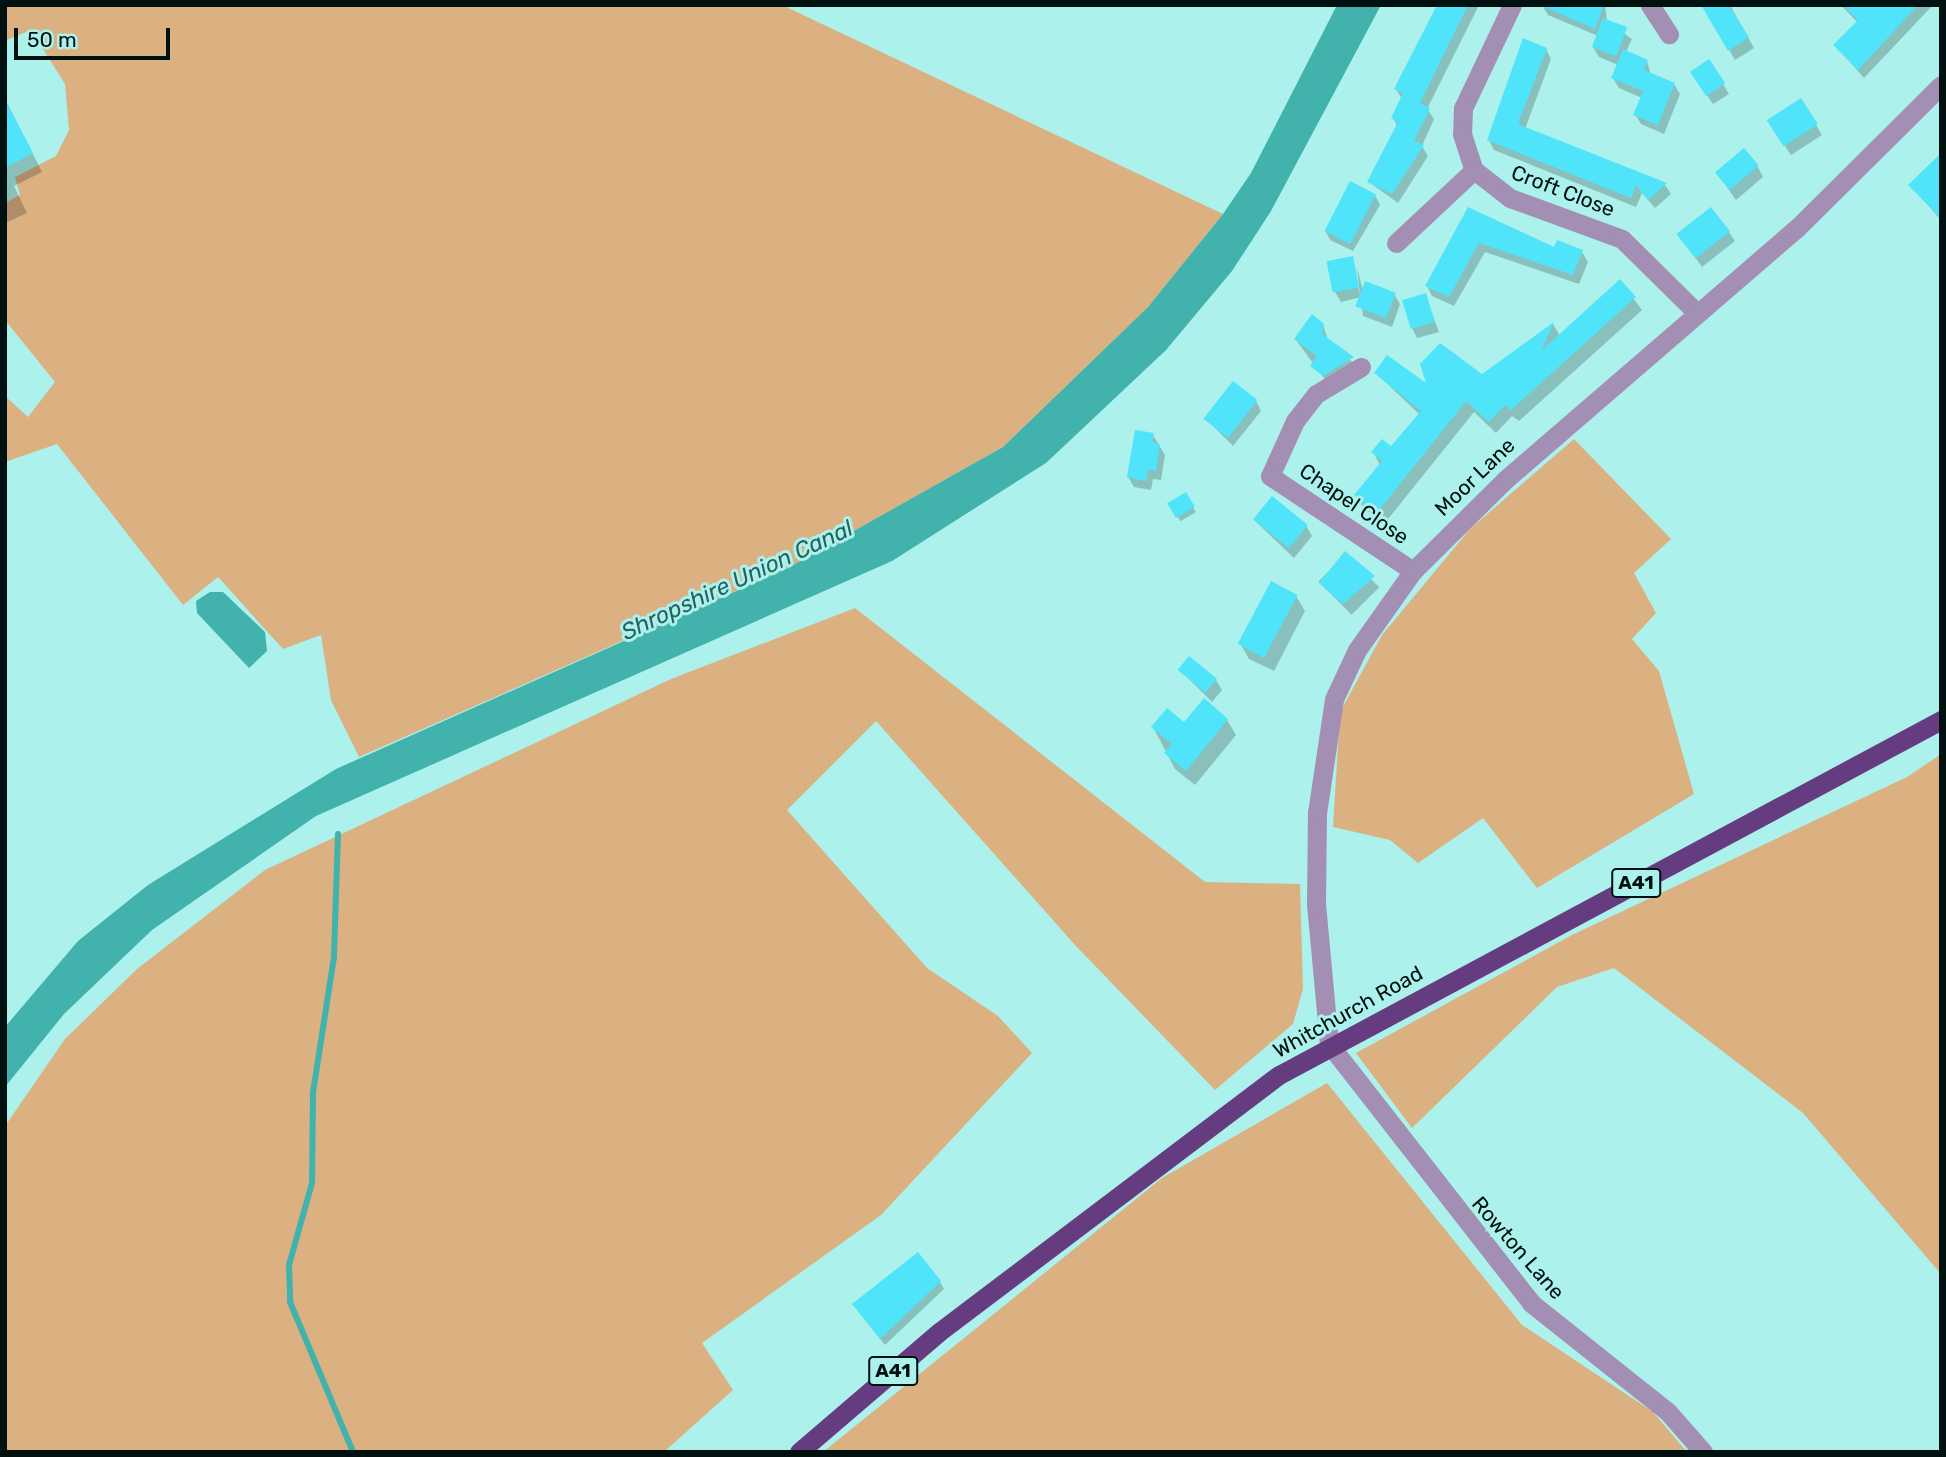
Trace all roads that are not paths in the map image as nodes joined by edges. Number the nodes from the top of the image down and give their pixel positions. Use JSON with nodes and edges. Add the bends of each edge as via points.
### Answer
{"nodes":[{"id":1,"x":1512,"y":5,"type":"edge"},
{"id":2,"x":1650,"y":5,"type":"edge"},
{"id":3,"x":1669,"y":34,"type":"dead end"},
{"id":4,"x":1941,"y":85,"type":"edge"},
{"id":5,"x":1474,"y":170,"type":"junction"},
{"id":6,"x":1396,"y":243,"type":"dead end"},
{"id":7,"x":1697,"y":313,"type":"junction"},
{"id":8,"x":1361,"y":367,"type":"dead end"},
{"id":9,"x":1412,"y":571,"type":"junction"},
{"id":10,"x":1941,"y":720,"type":"edge"},
{"id":11,"x":1329,"y":1044,"type":"junction"},
{"id":12,"x":799,"y":1452,"type":"edge"},
{"id":13,"x":1703,"y":1452,"type":"edge"}],
"edges":[{"from":1,"to":5,"type":"street","via":[[1463,108],[1462,134]]},
{"from":2,"to":3,"type":"street"},
{"from":4,"to":7,"type":"street","name":"Moor Lane","via":[[1796,229]]},
{"from":5,"to":6,"type":"street"},
{"from":5,"to":7,"type":"street","name":"Croft Close","via":[[1510,198],[1622,239]]},
{"from":7,"to":9,"type":"street","name":"Moor Lane","via":[[1564,424]]},
{"from":8,"to":9,"type":"street","name":"Chapel Close","via":[[1316,394],[1295,421],[1270,476]]},
{"from":9,"to":11,"type":"street","name":"Moor Lane","via":[[1357,650],[1334,699],[1322,755],[1316,905]]},
{"from":10,"to":11,"type":"highway","name":"Whitchurch Road","number":"A41"},
{"from":11,"to":12,"type":"highway","name":"Whitchurch Road","number":"A41","via":[[1148,1170],[939,1332]]},
{"from":11,"to":13,"type":"street","name":"Rowton Lane","via":[[1531,1303],[1668,1412]]}]}
